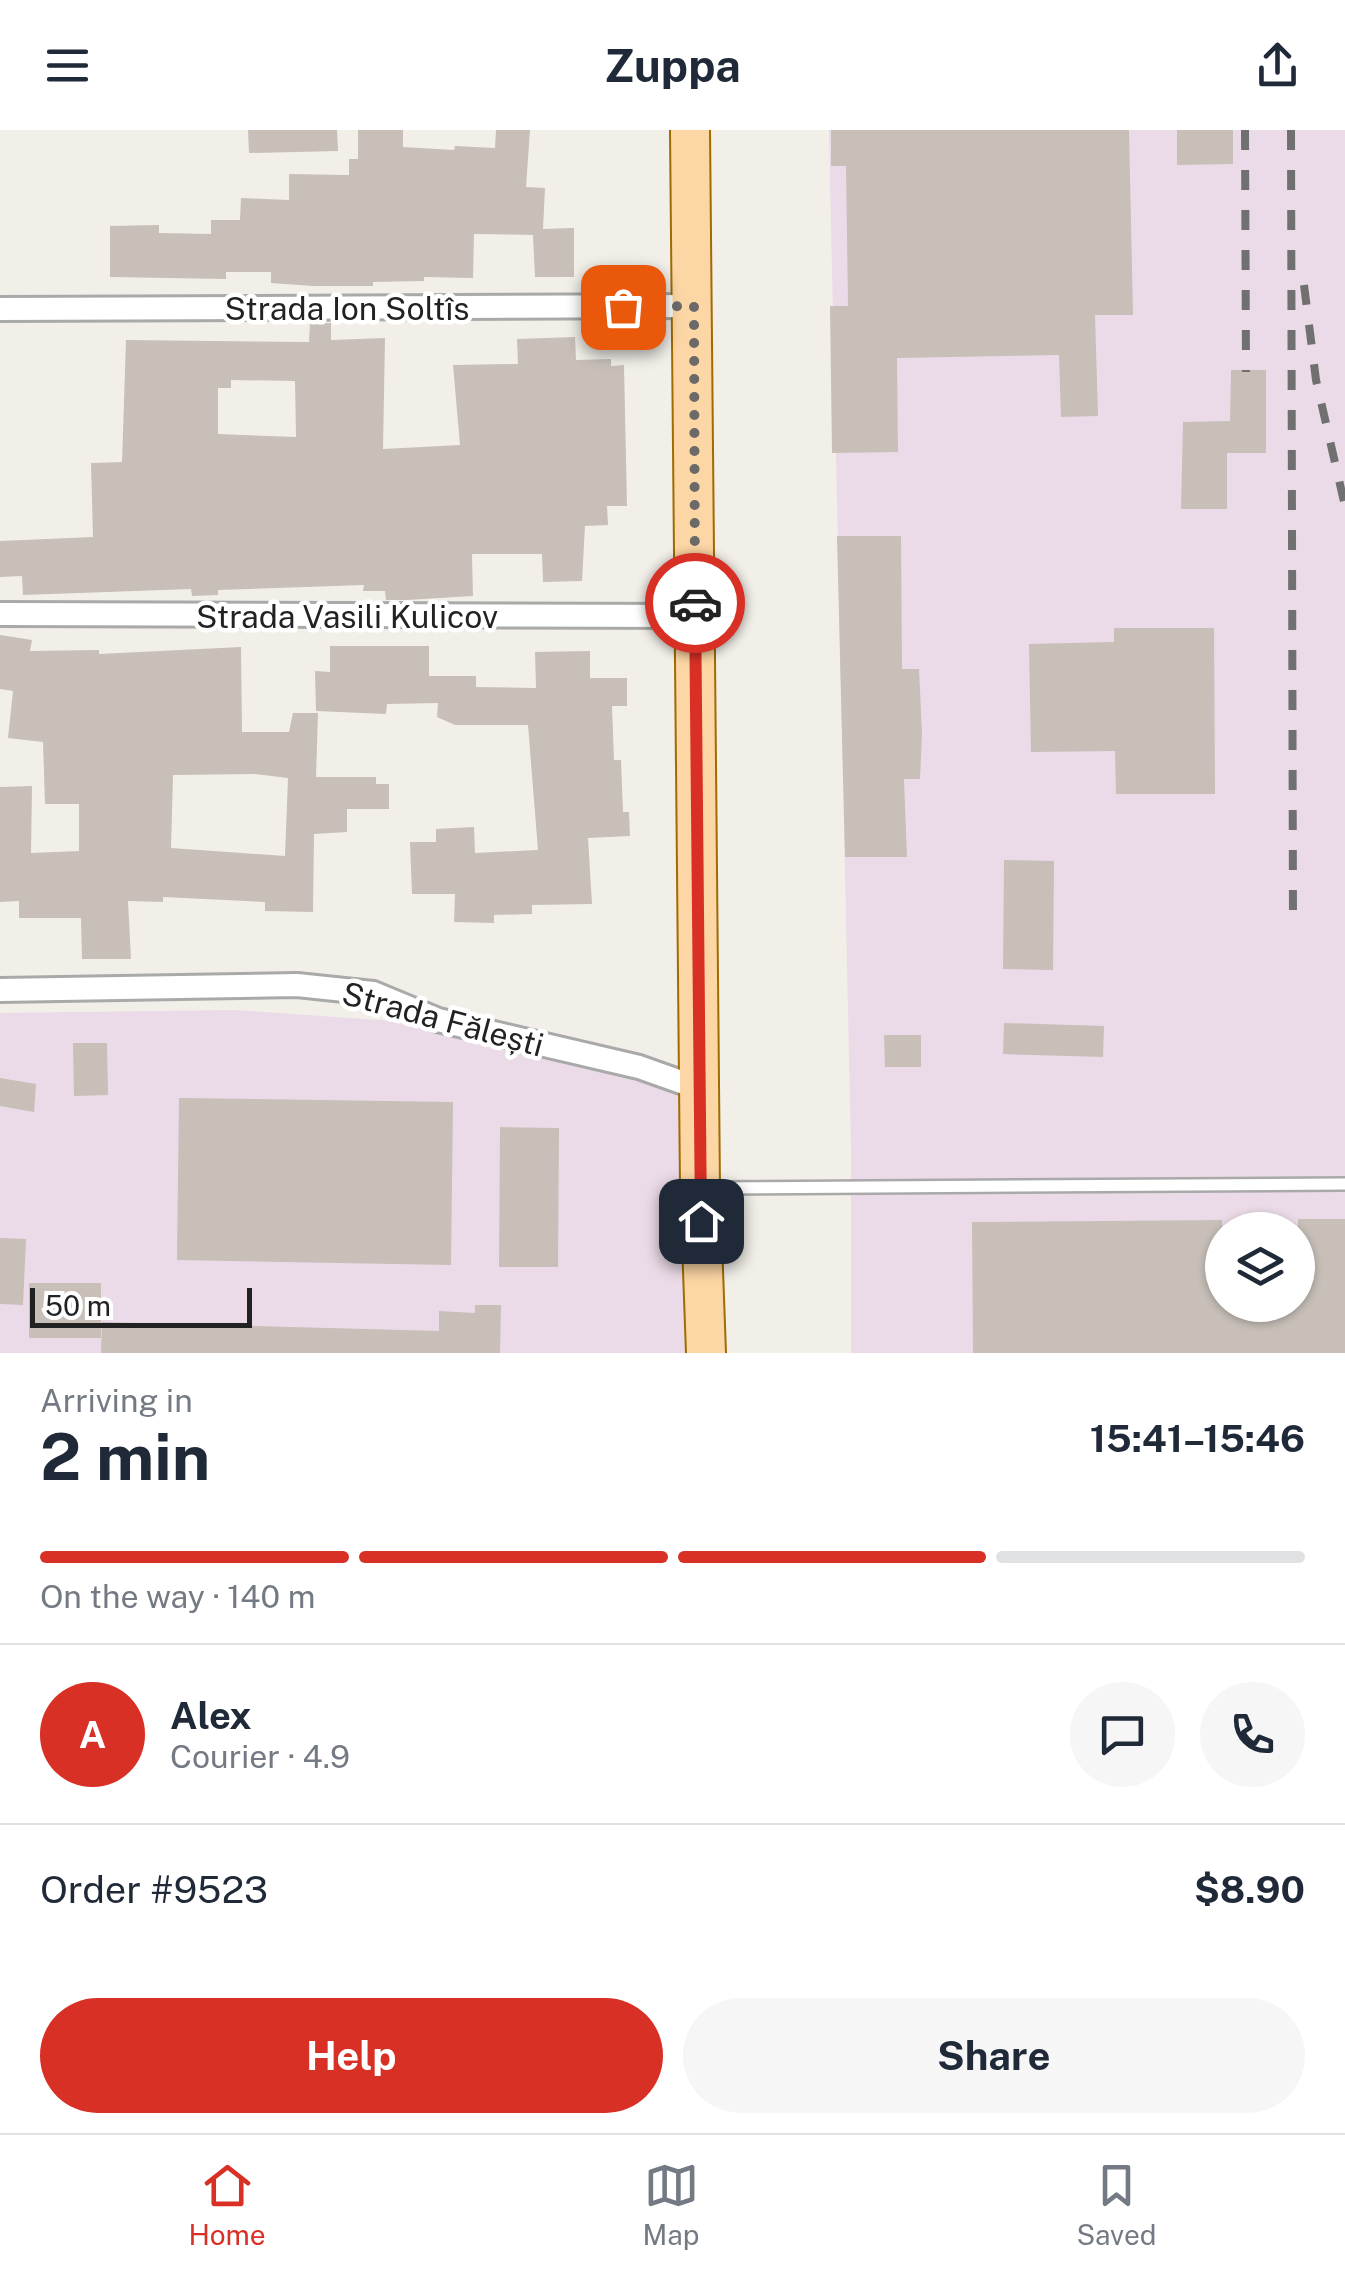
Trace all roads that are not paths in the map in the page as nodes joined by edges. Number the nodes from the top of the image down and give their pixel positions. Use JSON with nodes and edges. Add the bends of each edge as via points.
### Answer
{"nodes":[{"id":1,"x":690,"y":130,"type":"edge"},
{"id":2,"x":694,"y":306,"type":"junction"},
{"id":3,"x":0,"y":309,"type":"edge"},
{"id":4,"x":0,"y":614,"type":"edge"},
{"id":5,"x":695,"y":616,"type":"junction"},
{"id":6,"x":0,"y":990,"type":"edge"},
{"id":7,"x":700,"y":1088,"type":"junction"},
{"id":8,"x":1345,"y":1184,"type":"edge"},
{"id":9,"x":700,"y":1188,"type":"junction"},
{"id":10,"x":706,"y":1353,"type":"edge"}],
"edges":[{"from":1,"to":2,"type":"main road"},
{"from":2,"to":3,"type":"street","name":"Strada Ion Soltîs"},
{"from":2,"to":5,"type":"main road"},
{"from":4,"to":5,"type":"street","name":"Strada Vasili Kulicov"},
{"from":5,"to":7,"type":"main road"},
{"from":6,"to":7,"type":"street","name":"Strada Fălești","via":[[297,985],[373,993],[438,1020],[639,1067]]},
{"from":7,"to":9,"type":"main road"},
{"from":8,"to":9,"type":"lane"},
{"from":9,"to":10,"type":"main road"}]}
